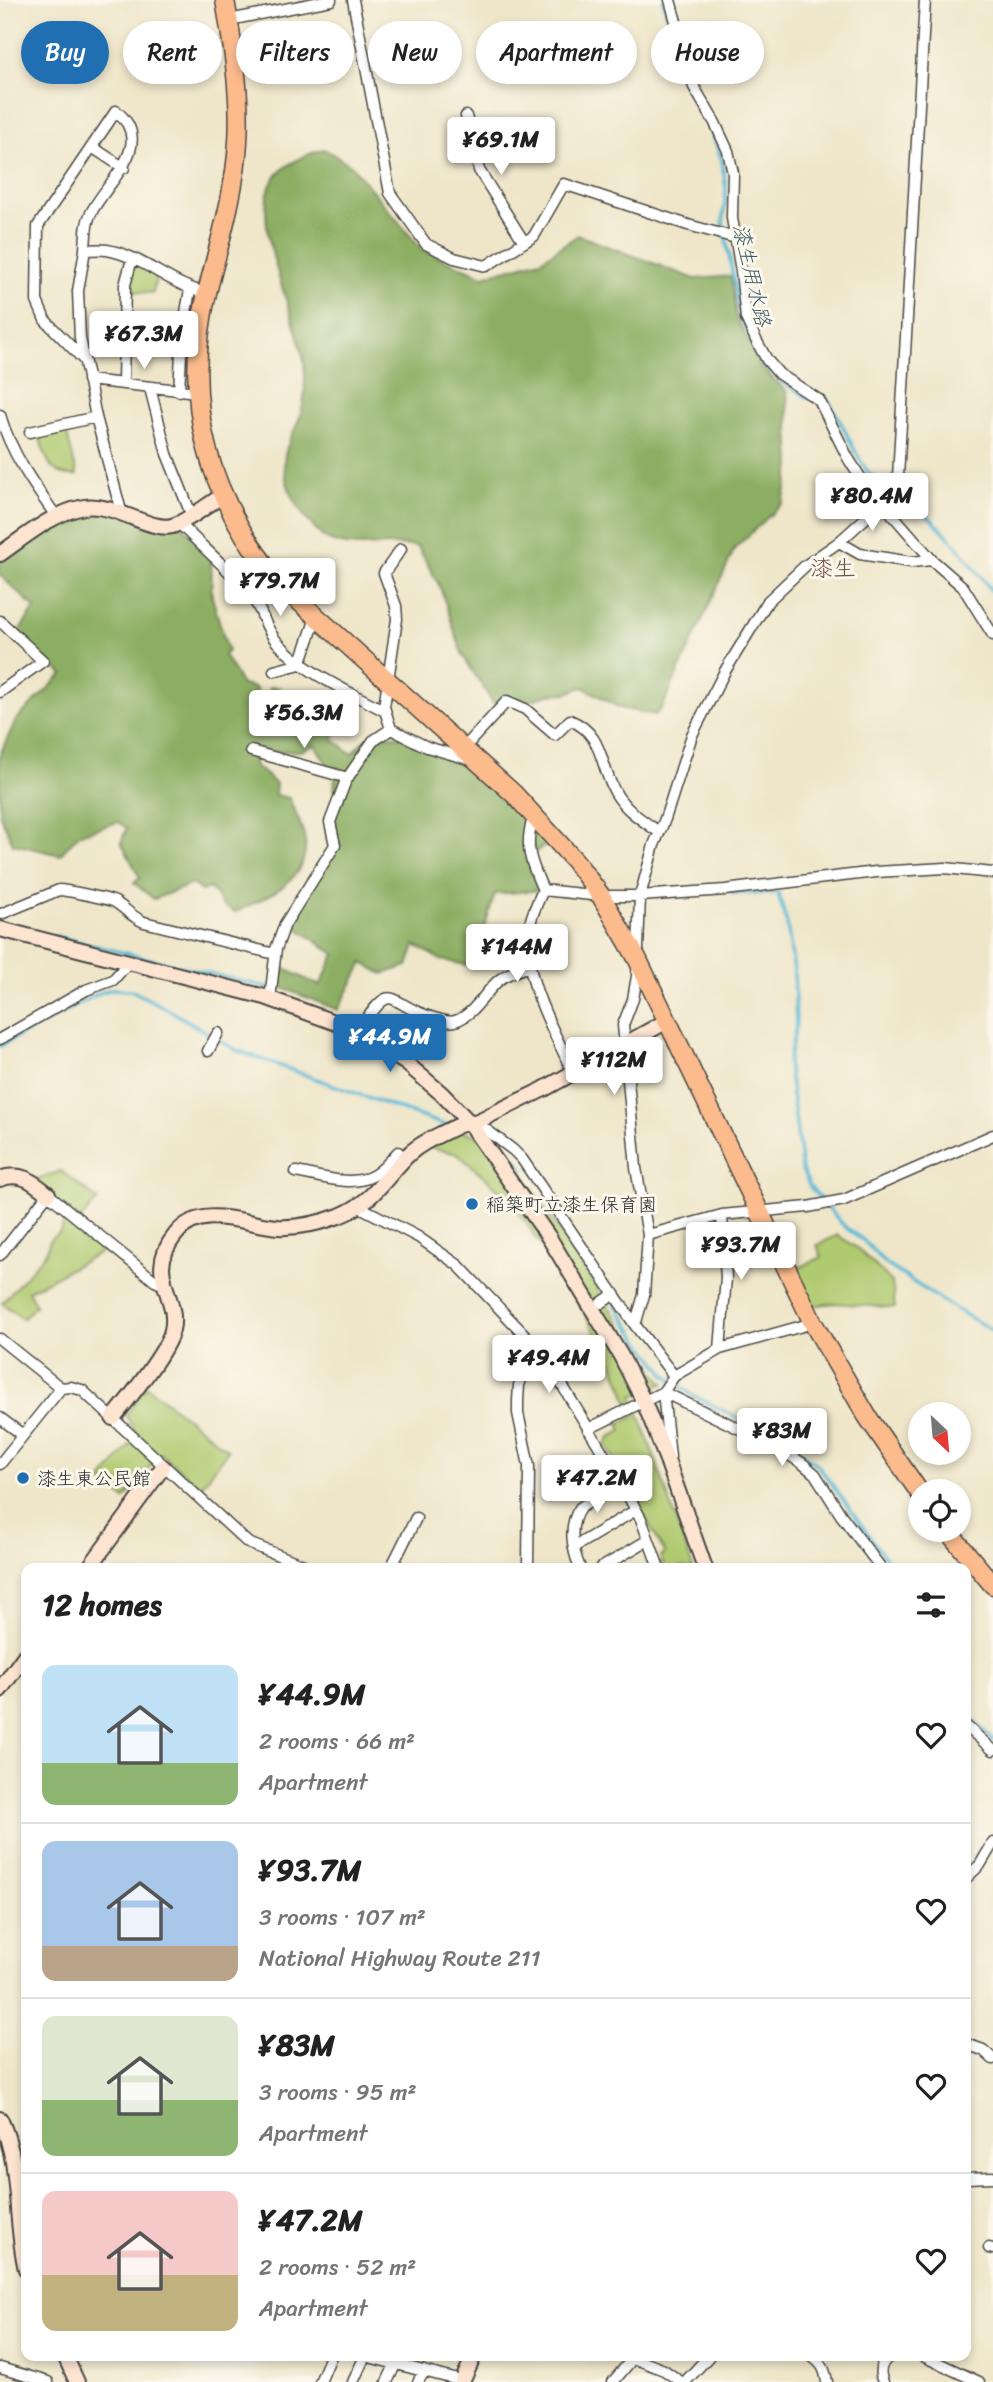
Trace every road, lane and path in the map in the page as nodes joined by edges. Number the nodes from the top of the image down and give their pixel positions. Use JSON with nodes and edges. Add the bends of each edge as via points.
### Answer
{"nodes":[{"id":1,"x":225,"y":0,"type":"edge"},
{"id":2,"x":331,"y":0,"type":"edge"},
{"id":3,"x":353,"y":0,"type":"edge"},
{"id":4,"x":670,"y":0,"type":"edge"},
{"id":5,"x":925,"y":0,"type":"edge"},
{"id":6,"x":229,"y":20,"type":"junction"},
{"id":7,"x":467,"y":116,"type":"dead end"},
{"id":8,"x":92,"y":147,"type":"junction"},
{"id":9,"x":124,"y":168,"type":"junction"},
{"id":10,"x":736,"y":238,"type":"junction"},
{"id":11,"x":524,"y":243,"type":"junction"},
{"id":12,"x":85,"y":250,"type":"junction"},
{"id":13,"x":132,"y":259,"type":"junction"},
{"id":14,"x":199,"y":291,"type":"junction"},
{"id":15,"x":84,"y":360,"type":"junction"},
{"id":16,"x":88,"y":380,"type":"junction"},
{"id":17,"x":123,"y":384,"type":"junction"},
{"id":18,"x":150,"y":388,"type":"junction"},
{"id":19,"x":188,"y":391,"type":"junction"},
{"id":20,"x":0,"y":415,"type":"edge"},
{"id":21,"x":96,"y":417,"type":"junction"},
{"id":22,"x":30,"y":432,"type":"dead end"},
{"id":23,"x":222,"y":496,"type":"junction"},
{"id":24,"x":881,"y":501,"type":"junction"},
{"id":25,"x":121,"y":511,"type":"junction"},
{"id":26,"x":56,"y":516,"type":"junction"},
{"id":27,"x":185,"y":519,"type":"junction"},
{"id":28,"x":839,"y":542,"type":"junction"},
{"id":29,"x":401,"y":549,"type":"dead end"},
{"id":30,"x":0,"y":554,"type":"edge"},
{"id":31,"x":932,"y":560,"type":"junction"},
{"id":32,"x":316,"y":618,"type":"junction"},
{"id":33,"x":0,"y":622,"type":"edge"},
{"id":34,"x":993,"y":635,"type":"edge"},
{"id":35,"x":300,"y":664,"type":"junction"},
{"id":36,"x":274,"y":671,"type":"dead end"},
{"id":37,"x":387,"y":681,"type":"junction"},
{"id":38,"x":0,"y":692,"type":"edge"},
{"id":39,"x":385,"y":710,"type":"junction"},
{"id":40,"x":391,"y":729,"type":"junction"},
{"id":41,"x":463,"y":749,"type":"junction"},
{"id":42,"x":251,"y":751,"type":"dead end"},
{"id":43,"x":477,"y":761,"type":"junction"},
{"id":44,"x":348,"y":778,"type":"junction"},
{"id":45,"x":534,"y":816,"type":"junction"},
{"id":46,"x":660,"y":832,"type":"junction"},
{"id":47,"x":993,"y":873,"type":"edge"},
{"id":48,"x":543,"y":890,"type":"junction"},
{"id":49,"x":601,"y":896,"type":"junction"},
{"id":50,"x":640,"y":896,"type":"junction"},
{"id":51,"x":1,"y":913,"type":"edge"},
{"id":52,"x":1,"y":929,"type":"edge"},
{"id":53,"x":275,"y":954,"type":"junction"},
{"id":54,"x":637,"y":958,"type":"junction"},
{"id":55,"x":129,"y":962,"type":"junction"},
{"id":56,"x":529,"y":966,"type":"junction"},
{"id":57,"x":270,"y":999,"type":"junction"},
{"id":58,"x":667,"y":1021,"type":"junction"},
{"id":59,"x":357,"y":1032,"type":"junction"},
{"id":60,"x":218,"y":1033,"type":"dead end"},
{"id":61,"x":0,"y":1039,"type":"edge"},
{"id":62,"x":624,"y":1045,"type":"junction"},
{"id":63,"x":208,"y":1052,"type":"dead end"},
{"id":64,"x":573,"y":1073,"type":"junction"},
{"id":65,"x":472,"y":1121,"type":"junction"},
{"id":66,"x":993,"y":1135,"type":"edge"},
{"id":67,"x":405,"y":1158,"type":"junction"},
{"id":68,"x":296,"y":1172,"type":"dead end"},
{"id":69,"x":0,"y":1180,"type":"edge"},
{"id":70,"x":48,"y":1194,"type":"junction"},
{"id":71,"x":358,"y":1206,"type":"junction"},
{"id":72,"x":757,"y":1210,"type":"junction"},
{"id":73,"x":722,"y":1214,"type":"junction"},
{"id":74,"x":648,"y":1235,"type":"junction"},
{"id":75,"x":0,"y":1255,"type":"edge"},
{"id":76,"x":164,"y":1285,"type":"junction"},
{"id":77,"x":813,"y":1323,"type":"junction"},
{"id":78,"x":635,"y":1325,"type":"junction"},
{"id":79,"x":0,"y":1339,"type":"edge"},
{"id":80,"x":533,"y":1343,"type":"junction"},
{"id":81,"x":720,"y":1349,"type":"junction"},
{"id":82,"x":674,"y":1376,"type":"junction"},
{"id":83,"x":61,"y":1388,"type":"junction"},
{"id":84,"x":663,"y":1392,"type":"junction"},
{"id":85,"x":644,"y":1402,"type":"junction"},
{"id":86,"x":0,"y":1418,"type":"edge"},
{"id":87,"x":113,"y":1418,"type":"junction"},
{"id":88,"x":588,"y":1429,"type":"junction"},
{"id":89,"x":23,"y":1435,"type":"junction"},
{"id":90,"x":0,"y":1464,"type":"edge"},
{"id":91,"x":163,"y":1466,"type":"junction"},
{"id":92,"x":671,"y":1470,"type":"junction"},
{"id":93,"x":910,"y":1479,"type":"edge"},
{"id":94,"x":620,"y":1481,"type":"junction"},
{"id":95,"x":636,"y":1510,"type":"junction"},
{"id":96,"x":416,"y":1518,"type":"dead end"},
{"id":97,"x":648,"y":1540,"type":"junction"},
{"id":98,"x":957,"y":1542,"type":"edge"},
{"id":99,"x":574,"y":1547,"type":"junction"},
{"id":100,"x":93,"y":1563,"type":"edge"},
{"id":101,"x":298,"y":1563,"type":"edge"},
{"id":102,"x":394,"y":1563,"type":"edge"},
{"id":103,"x":528,"y":1563,"type":"edge"},
{"id":104,"x":579,"y":1563,"type":"edge"},
{"id":105,"x":609,"y":1563,"type":"edge"},
{"id":106,"x":657,"y":1563,"type":"edge"},
{"id":107,"x":703,"y":1563,"type":"edge"},
{"id":108,"x":877,"y":1563,"type":"edge"},
{"id":109,"x":993,"y":1585,"type":"edge"},
{"id":110,"x":21,"y":1661,"type":"edge"},
{"id":111,"x":0,"y":1690,"type":"edge"},
{"id":112,"x":971,"y":1730,"type":"edge"},
{"id":113,"x":993,"y":1750,"type":"edge"},
{"id":114,"x":993,"y":1843,"type":"edge"},
{"id":115,"x":971,"y":1873,"type":"edge"},
{"id":116,"x":971,"y":2046,"type":"edge"},
{"id":117,"x":993,"y":2059,"type":"edge"},
{"id":118,"x":0,"y":2119,"type":"edge"},
{"id":119,"x":993,"y":2177,"type":"edge"},
{"id":120,"x":971,"y":2178,"type":"edge"},
{"id":121,"x":21,"y":2245,"type":"edge"},
{"id":122,"x":67,"y":2361,"type":"edge"},
{"id":123,"x":329,"y":2361,"type":"edge"},
{"id":124,"x":363,"y":2361,"type":"edge"},
{"id":125,"x":384,"y":2361,"type":"edge"},
{"id":126,"x":472,"y":2361,"type":"edge"},
{"id":127,"x":627,"y":2361,"type":"edge"},
{"id":128,"x":640,"y":2361,"type":"edge"},
{"id":129,"x":704,"y":2361,"type":"edge"},
{"id":130,"x":819,"y":2361,"type":"edge"},
{"id":131,"x":886,"y":2361,"type":"edge"},
{"id":132,"x":933,"y":2361,"type":"edge"},
{"id":133,"x":396,"y":2364,"type":"junction"},
{"id":134,"x":0,"y":2368,"type":"edge"},
{"id":135,"x":424,"y":2371,"type":"junction"},
{"id":136,"x":462,"y":2381,"type":"edge"},
{"id":137,"x":975,"y":2381,"type":"edge"},
{"id":138,"x":48,"y":2382,"type":"edge"},
{"id":139,"x":77,"y":2382,"type":"edge"},
{"id":140,"x":320,"y":2382,"type":"edge"},
{"id":141,"x":353,"y":2382,"type":"edge"},
{"id":142,"x":387,"y":2382,"type":"edge"},
{"id":143,"x":418,"y":2382,"type":"edge"},
{"id":144,"x":613,"y":2382,"type":"edge"},
{"id":145,"x":683,"y":2382,"type":"edge"},
{"id":146,"x":827,"y":2382,"type":"edge"},
{"id":147,"x":883,"y":2382,"type":"edge"}],
"edges":[{"from":1,"to":6,"type":"highway"},
{"from":2,"to":6,"type":"street"},
{"from":3,"to":11,"type":"street","via":[[390,193],[426,244],[454,258],[486,266]]},
{"from":4,"to":10,"type":"street","via":[[694,87],[728,151]]},
{"from":5,"to":24,"type":"street","via":[[898,477]]},
{"from":6,"to":14,"type":"highway","via":[[238,143],[225,227]]},
{"from":7,"to":11,"type":"street","via":[[479,170]]},
{"from":8,"to":9,"type":"street"},
{"from":8,"to":9,"type":"street","via":[[116,111],[133,133]]},
{"from":8,"to":15,"type":"street","via":[[38,226],[37,301],[45,320]]},
{"from":9,"to":12,"type":"street","via":[[89,215]]},
{"from":10,"to":11,"type":"street","via":[[564,184],[534,236]]},
{"from":10,"to":24,"type":"street","via":[[746,318],[761,350],[779,374],[819,400],[848,458]]},
{"from":12,"to":13,"type":"street","via":[[107,250]]},
{"from":12,"to":15,"type":"street","via":[[78,291]]},
{"from":13,"to":14,"type":"street"},
{"from":13,"to":17,"type":"street","via":[[125,291]]},
{"from":14,"to":19,"type":"highway","via":[[199,334]]},
{"from":15,"to":16,"type":"street"},
{"from":16,"to":17,"type":"street"},
{"from":16,"to":21,"type":"street"},
{"from":17,"to":18,"type":"street"},
{"from":18,"to":19,"type":"street"},
{"from":18,"to":27,"type":"street"},
{"from":19,"to":23,"type":"highway"},
{"from":20,"to":26,"type":"street","via":[[27,477]]},
{"from":21,"to":22,"type":"street"},
{"from":21,"to":25,"type":"street"},
{"from":23,"to":27,"type":"street"},
{"from":23,"to":32,"type":"highway","via":[[257,556]]},
{"from":24,"to":28,"type":"street"},
{"from":24,"to":31,"type":"street"},
{"from":25,"to":26,"type":"street","via":[[85,506]]},
{"from":25,"to":27,"type":"street","via":[[160,526]]},
{"from":26,"to":30,"type":"street"},
{"from":27,"to":35,"type":"street","via":[[255,602],[276,642]]},
{"from":28,"to":31,"type":"street","via":[[860,554],[911,562]]},
{"from":28,"to":46,"type":"street","via":[[768,601],[724,671],[692,735]]},
{"from":29,"to":37,"type":"street","via":[[384,573],[397,619]]},
{"from":31,"to":34,"type":"street","via":[[963,587]]},
{"from":32,"to":35,"type":"street"},
{"from":32,"to":37,"type":"highway"},
{"from":33,"to":38,"type":"street","via":[[43,661]]},
{"from":35,"to":36,"type":"street"},
{"from":35,"to":39,"type":"street"},
{"from":37,"to":39,"type":"street"},
{"from":37,"to":41,"type":"highway"},
{"from":39,"to":40,"type":"street"},
{"from":40,"to":43,"type":"street","via":[[427,747]]},
{"from":40,"to":44,"type":"street","via":[[373,741]]},
{"from":41,"to":43,"type":"highway"},
{"from":41,"to":46,"type":"street","via":[[507,701],[525,709],[555,734],[570,720],[594,737],[614,790],[628,810]]},
{"from":42,"to":44,"type":"street"},
{"from":43,"to":45,"type":"highway"},
{"from":44,"to":53,"type":"street","via":[[330,822],[335,845],[332,853],[285,923]]},
{"from":45,"to":48,"type":"street","via":[[528,847]]},
{"from":45,"to":49,"type":"highway"},
{"from":46,"to":50,"type":"street"},
{"from":47,"to":50,"type":"street","via":[[946,868],[876,872]]},
{"from":48,"to":49,"type":"street"},
{"from":48,"to":56,"type":"street","via":[[528,939]]},
{"from":49,"to":50,"type":"street"},
{"from":49,"to":54,"type":"highway"},
{"from":50,"to":54,"type":"street"},
{"from":51,"to":52,"type":"street","via":[[5,922]]},
{"from":51,"to":53,"type":"street","via":[[69,889],[115,902],[144,922]]},
{"from":52,"to":55,"type":"street"},
{"from":53,"to":57,"type":"street"},
{"from":54,"to":58,"type":"highway"},
{"from":54,"to":62,"type":"street","via":[[633,999],[623,1025]]},
{"from":55,"to":57,"type":"street"},
{"from":55,"to":61,"type":"street","via":[[113,979]]},
{"from":56,"to":59,"type":"street","via":[[499,980],[460,1019],[452,1022],[423,1015],[386,998],[377,1003]]},
{"from":56,"to":64,"type":"street"},
{"from":57,"to":59,"type":"street"},
{"from":58,"to":62,"type":"street"},
{"from":58,"to":72,"type":"highway"},
{"from":59,"to":65,"type":"street","via":[[424,1077]]},
{"from":60,"to":63,"type":"street"},
{"from":62,"to":64,"type":"street"},
{"from":62,"to":74,"type":"street","via":[[636,1168]]},
{"from":64,"to":65,"type":"street"},
{"from":65,"to":67,"type":"street","via":[[428,1140]]},
{"from":65,"to":78,"type":"street","via":[[522,1159]]},
{"from":65,"to":85,"type":"street","via":[[607,1330]]},
{"from":66,"to":72,"type":"street","via":[[844,1200]]},
{"from":67,"to":68,"type":"street","via":[[398,1152],[383,1169],[361,1180]]},
{"from":67,"to":71,"type":"street"},
{"from":69,"to":70,"type":"street","via":[[23,1177]]},
{"from":70,"to":75,"type":"street"},
{"from":70,"to":76,"type":"street"},
{"from":71,"to":76,"type":"street","via":[[295,1227],[199,1219],[179,1230],[168,1244]]},
{"from":71,"to":80,"type":"street","via":[[418,1237],[458,1265]]},
{"from":72,"to":73,"type":"street"},
{"from":72,"to":77,"type":"highway"},
{"from":73,"to":74,"type":"street"},
{"from":73,"to":81,"type":"street","via":[[726,1278]]},
{"from":74,"to":78,"type":"street","via":[[644,1295]]},
{"from":76,"to":87,"type":"street","via":[[173,1329]]},
{"from":77,"to":81,"type":"street"},
{"from":77,"to":93,"type":"highway"},
{"from":78,"to":82,"type":"street"},
{"from":79,"to":83,"type":"street"},
{"from":80,"to":88,"type":"street"},
{"from":80,"to":103,"type":"street","via":[[518,1401],[529,1466]]},
{"from":81,"to":82,"type":"street"},
{"from":82,"to":84,"type":"street"},
{"from":83,"to":87,"type":"street","via":[[82,1390]]},
{"from":83,"to":89,"type":"street"},
{"from":84,"to":85,"type":"street"},
{"from":84,"to":92,"type":"street"},
{"from":84,"to":108,"type":"street","via":[[802,1463]]},
{"from":85,"to":88,"type":"street"},
{"from":85,"to":92,"type":"street"},
{"from":86,"to":89,"type":"street"},
{"from":87,"to":91,"type":"street"},
{"from":88,"to":94,"type":"street"},
{"from":89,"to":90,"type":"street"},
{"from":91,"to":100,"type":"street"},
{"from":91,"to":101,"type":"street","via":[[248,1543]]},
{"from":92,"to":107,"type":"street"},
{"from":94,"to":95,"type":"street"},
{"from":94,"to":99,"type":"street","via":[[580,1508],[574,1521]]},
{"from":95,"to":97,"type":"street"},
{"from":95,"to":99,"type":"street"},
{"from":96,"to":102,"type":"street"},
{"from":97,"to":105,"type":"street"},
{"from":97,"to":106,"type":"street"},
{"from":98,"to":109,"type":"highway"},
{"from":99,"to":104,"type":"street"},
{"from":110,"to":111,"type":"street"},
{"from":112,"to":113,"type":"street"},
{"from":114,"to":115,"type":"street"},
{"from":116,"to":117,"type":"street"},
{"from":118,"to":121,"type":"street","via":[[11,2150]]},
{"from":119,"to":120,"type":"street"},
{"from":122,"to":139,"type":"street"},
{"from":123,"to":140,"type":"street"},
{"from":124,"to":141,"type":"street"},
{"from":125,"to":133,"type":"street"},
{"from":126,"to":136,"type":"street"},
{"from":127,"to":144,"type":"street"},
{"from":128,"to":145,"type":"street"},
{"from":129,"to":145,"type":"street"},
{"from":130,"to":146,"type":"street"},
{"from":131,"to":147,"type":"street","via":[[879,2375]]},
{"from":132,"to":137,"type":"street"},
{"from":133,"to":135,"type":"street"},
{"from":133,"to":142,"type":"street"},
{"from":134,"to":138,"type":"street"},
{"from":135,"to":136,"type":"street"},
{"from":135,"to":143,"type":"street"}]}
